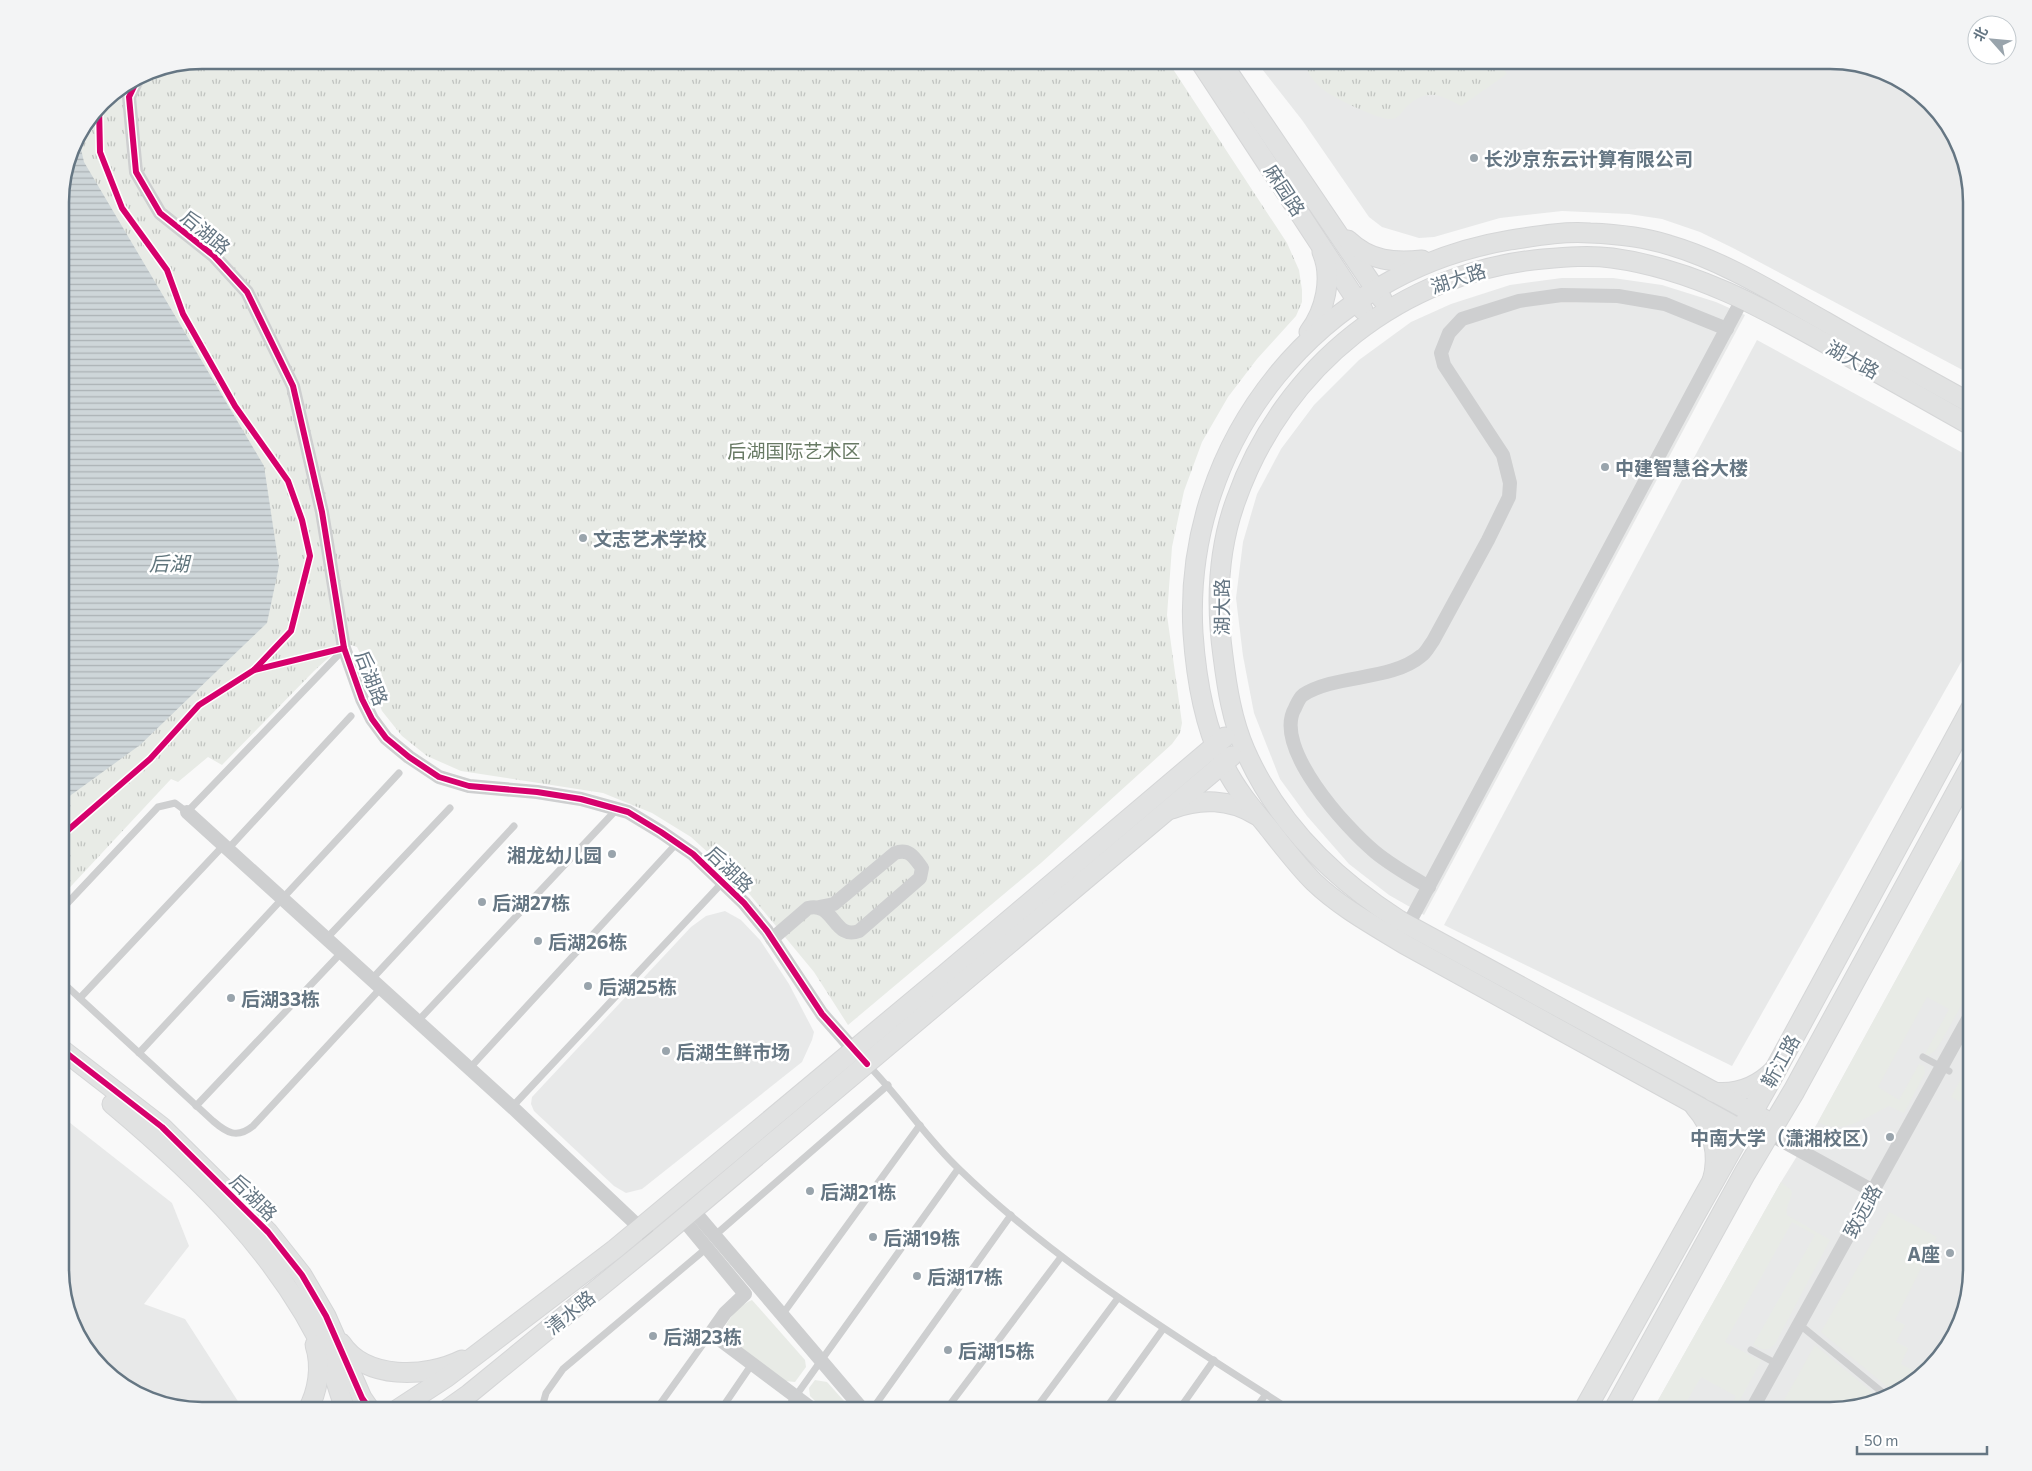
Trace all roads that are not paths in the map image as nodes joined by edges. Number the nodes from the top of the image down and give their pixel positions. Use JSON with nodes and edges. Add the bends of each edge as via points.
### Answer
{"nodes":[{"id":1,"x":1205,"y":69,"type":"edge"},
{"id":2,"x":1226,"y":69,"type":"edge"},
{"id":3,"x":133,"y":88,"type":"edge"},
{"id":4,"x":1330,"y":223,"type":"junction"},
{"id":5,"x":1316,"y":237,"type":"junction"},
{"id":6,"x":1441,"y":258,"type":"junction"},
{"id":7,"x":1375,"y":288,"type":"junction"},
{"id":8,"x":1743,"y":298,"type":"junction"},
{"id":9,"x":1357,"y":300,"type":"junction"},
{"id":10,"x":1388,"y":308,"type":"junction"},
{"id":11,"x":1370,"y":320,"type":"junction"},
{"id":12,"x":1727,"y":329,"type":"junction"},
{"id":13,"x":1289,"y":358,"type":"junction"},
{"id":14,"x":1963,"y":399,"type":"edge"},
{"id":15,"x":1963,"y":421,"type":"edge"},
{"id":16,"x":344,"y":648,"type":"junction"},
{"id":17,"x":351,"y":716,"type":"dead end"},
{"id":18,"x":1206,"y":716,"type":"junction"},
{"id":19,"x":1963,"y":724,"type":"edge"},
{"id":20,"x":1237,"y":726,"type":"junction"},
{"id":21,"x":1216,"y":744,"type":"junction"},
{"id":22,"x":1244,"y":747,"type":"junction"},
{"id":23,"x":1223,"y":764,"type":"junction"},
{"id":24,"x":1185,"y":770,"type":"junction"},
{"id":25,"x":399,"y":773,"type":"dead end"},
{"id":26,"x":1963,"y":782,"type":"edge"},
{"id":27,"x":450,"y":808,"type":"dead end"},
{"id":28,"x":616,"y":809,"type":"junction"},
{"id":29,"x":187,"y":812,"type":"junction"},
{"id":30,"x":1260,"y":818,"type":"junction"},
{"id":31,"x":1154,"y":820,"type":"junction"},
{"id":32,"x":514,"y":826,"type":"dead end"},
{"id":33,"x":677,"y":843,"type":"junction"},
{"id":34,"x":225,"y":848,"type":"junction"},
{"id":35,"x":722,"y":883,"type":"junction"},
{"id":36,"x":1429,"y":888,"type":"junction"},
{"id":37,"x":69,"y":901,"type":"edge"},
{"id":38,"x":282,"y":901,"type":"junction"},
{"id":39,"x":819,"y":906,"type":"junction"},
{"id":40,"x":1408,"y":925,"type":"junction"},
{"id":41,"x":772,"y":939,"type":"junction"},
{"id":42,"x":325,"y":940,"type":"junction"},
{"id":43,"x":340,"y":954,"type":"junction"},
{"id":44,"x":376,"y":984,"type":"junction"},
{"id":45,"x":69,"y":988,"type":"edge"},
{"id":46,"x":80,"y":998,"type":"junction"},
{"id":47,"x":417,"y":1022,"type":"junction"},
{"id":48,"x":1963,"y":1031,"type":"edge"},
{"id":49,"x":1963,"y":1043,"type":"edge"},
{"id":50,"x":854,"y":1050,"type":"junction"},
{"id":51,"x":139,"y":1052,"type":"junction"},
{"id":52,"x":69,"y":1055,"type":"edge"},
{"id":53,"x":1923,"y":1057,"type":"dead end"},
{"id":54,"x":867,"y":1064,"type":"junction"},
{"id":55,"x":1776,"y":1067,"type":"junction"},
{"id":56,"x":69,"y":1069,"type":"edge"},
{"id":57,"x":469,"y":1069,"type":"junction"},
{"id":58,"x":1945,"y":1069,"type":"junction"},
{"id":59,"x":888,"y":1085,"type":"junction"},
{"id":60,"x":1711,"y":1092,"type":"junction"},
{"id":61,"x":1682,"y":1097,"type":"junction"},
{"id":62,"x":196,"y":1106,"type":"junction"},
{"id":63,"x":512,"y":1107,"type":"junction"},
{"id":64,"x":1746,"y":1121,"type":"junction"},
{"id":65,"x":920,"y":1124,"type":"junction"},
{"id":66,"x":1768,"y":1133,"type":"junction"},
{"id":67,"x":958,"y":1169,"type":"junction"},
{"id":68,"x":1712,"y":1182,"type":"junction"},
{"id":69,"x":1873,"y":1191,"type":"junction"},
{"id":70,"x":688,"y":1214,"type":"junction"},
{"id":71,"x":1011,"y":1215,"type":"junction"},
{"id":72,"x":641,"y":1228,"type":"junction"},
{"id":73,"x":715,"y":1235,"type":"junction"},
{"id":74,"x":655,"y":1242,"type":"junction"},
{"id":75,"x":708,"y":1248,"type":"junction"},
{"id":76,"x":1061,"y":1257,"type":"junction"},
{"id":77,"x":1118,"y":1298,"type":"junction"},
{"id":78,"x":781,"y":1315,"type":"junction"},
{"id":79,"x":307,"y":1323,"type":"junction"},
{"id":80,"x":1163,"y":1329,"type":"junction"},
{"id":81,"x":1805,"y":1329,"type":"junction"},
{"id":82,"x":333,"y":1331,"type":"junction"},
{"id":83,"x":711,"y":1333,"type":"junction"},
{"id":84,"x":488,"y":1348,"type":"junction"},
{"id":85,"x":1751,"y":1350,"type":"dead end"},
{"id":86,"x":820,"y":1360,"type":"junction"},
{"id":87,"x":1214,"y":1360,"type":"junction"},
{"id":88,"x":752,"y":1364,"type":"junction"},
{"id":89,"x":1777,"y":1364,"type":"junction"},
{"id":90,"x":487,"y":1380,"type":"junction"},
{"id":91,"x":1881,"y":1392,"type":"edge"},
{"id":92,"x":1266,"y":1394,"type":"junction"},
{"id":93,"x":796,"y":1395,"type":"junction"},
{"id":94,"x":310,"y":1402,"type":"edge"},
{"id":95,"x":343,"y":1402,"type":"edge"},
{"id":96,"x":365,"y":1402,"type":"edge"},
{"id":97,"x":409,"y":1402,"type":"edge"},
{"id":98,"x":457,"y":1402,"type":"edge"},
{"id":99,"x":469,"y":1402,"type":"edge"},
{"id":100,"x":543,"y":1402,"type":"edge"},
{"id":101,"x":661,"y":1402,"type":"edge"},
{"id":102,"x":726,"y":1402,"type":"edge"},
{"id":103,"x":791,"y":1402,"type":"edge"},
{"id":104,"x":804,"y":1402,"type":"edge"},
{"id":105,"x":856,"y":1402,"type":"edge"},
{"id":106,"x":877,"y":1402,"type":"edge"},
{"id":107,"x":951,"y":1402,"type":"edge"},
{"id":108,"x":1041,"y":1402,"type":"edge"},
{"id":109,"x":1110,"y":1402,"type":"edge"},
{"id":110,"x":1184,"y":1402,"type":"edge"},
{"id":111,"x":1260,"y":1402,"type":"edge"},
{"id":112,"x":1278,"y":1402,"type":"edge"},
{"id":113,"x":1589,"y":1402,"type":"edge"},
{"id":114,"x":1619,"y":1402,"type":"edge"},
{"id":115,"x":1756,"y":1402,"type":"edge"},
{"id":116,"x":1765,"y":1402,"type":"edge"}],
"edges":[{"from":1,"to":5,"type":"main road","name":"麻园路"},
{"from":2,"to":4,"type":"main road","name":"麻园路"},
{"from":3,"to":16,"type":"street","name":"后湖路","via":[[129,97],[136,172],[160,213],[214,256],[247,292],[293,386],[322,512]]},
{"from":4,"to":6,"type":"main road","via":[[1354,246],[1381,260],[1398,262]]},
{"from":4,"to":7,"type":"main road","name":"麻园路"},
{"from":5,"to":9,"type":"main road","name":"麻园路"},
{"from":5,"to":13,"type":"main road","via":[[1324,255],[1324,305]]},
{"from":6,"to":7,"type":"main road"},
{"from":6,"to":14,"type":"main road","via":[[1476,245],[1588,232],[1669,244],[1721,266]]},
{"from":7,"to":9,"type":"main road"},
{"from":7,"to":10,"type":"main road","name":"麻园路"},
{"from":8,"to":10,"type":"main road","name":"湖大路","via":[[1658,266],[1610,258],[1565,257],[1475,270],[1429,287]]},
{"from":8,"to":12,"type":"street"},
{"from":8,"to":15,"type":"main road","name":"湖大路"},
{"from":9,"to":11,"type":"main road","name":"麻园路"},
{"from":9,"to":13,"type":"main road"},
{"from":10,"to":11,"type":"main road","name":"湖大路"},
{"from":11,"to":20,"type":"main road","name":"湖大路","via":[[1328,357],[1293,396],[1261,442],[1235,501],[1221,565],[1219,626],[1228,698]]},
{"from":12,"to":36,"type":"street"},
{"from":12,"to":36,"type":"street","via":[[1665,304],[1618,296],[1562,295],[1519,301],[1462,319],[1449,332],[1441,353],[1444,365],[1503,455],[1510,484],[1509,496],[1488,540],[1422,656],[1401,666],[1301,696],[1292,713],[1290,734],[1315,785],[1342,819],[1380,856]]},
{"from":13,"to":18,"type":"main road","via":[[1223,460],[1199,540],[1192,614],[1194,653]]},
{"from":16,"to":28,"type":"street","name":"后湖路","via":[[362,699],[386,738],[439,777],[468,786],[546,793]]},
{"from":16,"to":29,"type":"lane"},
{"from":17,"to":34,"type":"lane"},
{"from":18,"to":21,"type":"main road"},
{"from":18,"to":24,"type":"main road","via":[[1208,729],[1203,748]]},
{"from":19,"to":55,"type":"main road","name":"靳江路"},
{"from":20,"to":21,"type":"main road"},
{"from":20,"to":22,"type":"main road","name":"湖大路"},
{"from":21,"to":23,"type":"main road"},
{"from":21,"to":24,"type":"main road"},
{"from":22,"to":23,"type":"main road"},
{"from":22,"to":40,"type":"main road","name":"湖大路","via":[[1266,792],[1303,840],[1332,871],[1363,897]]},
{"from":23,"to":30,"type":"main road"},
{"from":23,"to":31,"type":"main road"},
{"from":24,"to":50,"type":"main road"},
{"from":25,"to":38,"type":"lane"},
{"from":26,"to":66,"type":"main road"},
{"from":27,"to":42,"type":"lane"},
{"from":28,"to":33,"type":"street","name":"后湖路","via":[[628,812]]},
{"from":28,"to":47,"type":"lane"},
{"from":29,"to":34,"type":"street"},
{"from":29,"to":37,"type":"lane","via":[[175,803],[158,807]]},
{"from":30,"to":31,"type":"main road","via":[[1242,808],[1217,801],[1185,804]]},
{"from":30,"to":61,"type":"main road","via":[[1315,883],[1357,916]]},
{"from":31,"to":54,"type":"main road","name":"清水路"},
{"from":32,"to":44,"type":"lane"},
{"from":33,"to":35,"type":"street","name":"后湖路"},
{"from":33,"to":57,"type":"lane"},
{"from":34,"to":38,"type":"street"},
{"from":34,"to":46,"type":"lane"},
{"from":35,"to":41,"type":"street","name":"后湖路","via":[[744,903]]},
{"from":35,"to":63,"type":"lane"},
{"from":36,"to":40,"type":"street"},
{"from":38,"to":42,"type":"street"},
{"from":38,"to":51,"type":"lane"},
{"from":39,"to":39,"type":"street","via":[[844,931],[854,933],[920,878],[922,868],[909,853],[895,853],[834,904]]},
{"from":39,"to":41,"type":"street","via":[[808,908]]},
{"from":40,"to":60,"type":"main road","name":"湖大路"},
{"from":41,"to":50,"type":"street","name":"后湖路","via":[[822,1014]]},
{"from":42,"to":43,"type":"street"},
{"from":43,"to":44,"type":"street"},
{"from":43,"to":62,"type":"lane"},
{"from":44,"to":47,"type":"street"},
{"from":44,"to":62,"type":"lane","via":[[244,1133],[234,1134],[222,1129]]},
{"from":45,"to":46,"type":"lane"},
{"from":46,"to":51,"type":"lane"},
{"from":47,"to":57,"type":"street"},
{"from":48,"to":58,"type":"street","name":"致远路"},
{"from":49,"to":58,"type":"street"},
{"from":50,"to":54,"type":"street","name":"后湖路"},
{"from":50,"to":72,"type":"main road"},
{"from":51,"to":62,"type":"lane"},
{"from":52,"to":82,"type":"main road","name":"后湖路","via":[[162,1127],[268,1232],[302,1275]]},
{"from":53,"to":58,"type":"lane"},
{"from":54,"to":59,"type":"lane"},
{"from":54,"to":70,"type":"main road","name":"清水路"},
{"from":55,"to":60,"type":"main road","via":[[1766,1078],[1746,1089]]},
{"from":55,"to":64,"type":"main road","name":"靳江路"},
{"from":56,"to":79,"type":"main road","name":"后湖路","via":[[162,1146],[209,1190],[266,1260],[297,1303]]},
{"from":57,"to":63,"type":"street"},
{"from":58,"to":69,"type":"street","name":"致远路"},
{"from":58,"to":81,"type":"street"},
{"from":59,"to":65,"type":"lane"},
{"from":59,"to":73,"type":"lane"},
{"from":60,"to":64,"type":"main road","name":"湖大路"},
{"from":61,"to":64,"type":"main road"},
{"from":61,"to":68,"type":"main road","via":[[1705,1118],[1711,1132],[1715,1164]]},
{"from":63,"to":72,"type":"street"},
{"from":64,"to":66,"type":"main road"},
{"from":64,"to":68,"type":"main road","name":"靳江路"},
{"from":65,"to":67,"type":"lane"},
{"from":65,"to":78,"type":"lane"},
{"from":66,"to":69,"type":"street"},
{"from":66,"to":114,"type":"main road"},
{"from":67,"to":71,"type":"lane"},
{"from":67,"to":86,"type":"lane"},
{"from":68,"to":113,"type":"main road","name":"靳江路"},
{"from":69,"to":89,"type":"street","name":"致远路"},
{"from":70,"to":73,"type":"street"},
{"from":70,"to":74,"type":"main road","name":"清水路"},
{"from":70,"to":75,"type":"street"},
{"from":71,"to":76,"type":"lane"},
{"from":71,"to":106,"type":"lane"},
{"from":72,"to":74,"type":"street"},
{"from":72,"to":84,"type":"main road"},
{"from":73,"to":75,"type":"lane"},
{"from":73,"to":78,"type":"street"},
{"from":74,"to":90,"type":"main road","name":"清水路"},
{"from":75,"to":83,"type":"street","via":[[746,1294],[725,1313]]},
{"from":75,"to":100,"type":"lane","via":[[563,1369],[546,1392]]},
{"from":76,"to":77,"type":"lane"},
{"from":76,"to":107,"type":"lane"},
{"from":77,"to":80,"type":"lane"},
{"from":77,"to":108,"type":"lane"},
{"from":78,"to":86,"type":"street"},
{"from":79,"to":94,"type":"main road","via":[[318,1364],[317,1384]]},
{"from":79,"to":95,"type":"main road","name":"后湖路","via":[[330,1364]]},
{"from":80,"to":87,"type":"lane"},
{"from":80,"to":109,"type":"lane"},
{"from":81,"to":91,"type":"lane"},
{"from":81,"to":116,"type":"street"},
{"from":82,"to":84,"type":"main road","via":[[344,1348],[357,1358],[399,1373],[457,1363]]},
{"from":82,"to":96,"type":"main road","name":"后湖路"},
{"from":83,"to":88,"type":"street"},
{"from":83,"to":101,"type":"lane"},
{"from":84,"to":97,"type":"main road"},
{"from":85,"to":89,"type":"lane"},
{"from":86,"to":93,"type":"lane"},
{"from":86,"to":105,"type":"street"},
{"from":87,"to":92,"type":"lane"},
{"from":87,"to":110,"type":"lane"},
{"from":88,"to":93,"type":"street"},
{"from":88,"to":102,"type":"lane"},
{"from":89,"to":115,"type":"street","name":"致远路"},
{"from":90,"to":98,"type":"main road","name":"清水路"},
{"from":90,"to":99,"type":"main road"},
{"from":92,"to":111,"type":"lane"},
{"from":92,"to":112,"type":"lane"},
{"from":93,"to":103,"type":"lane"},
{"from":93,"to":104,"type":"street"}]}
